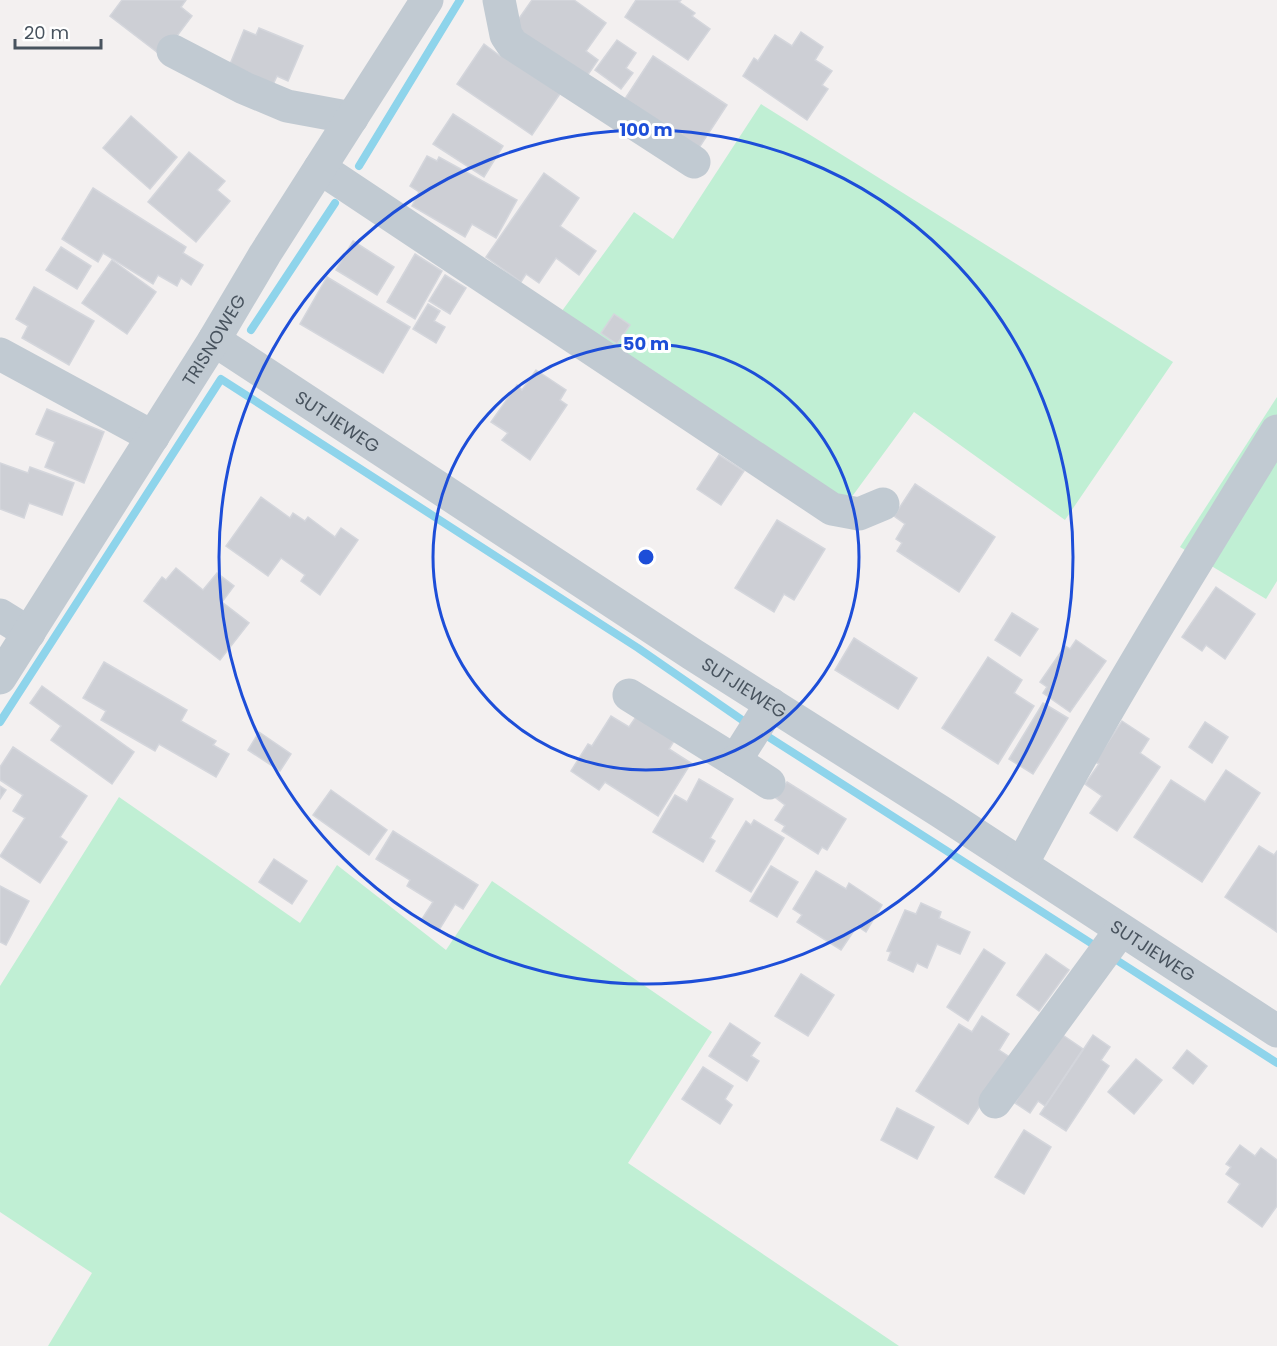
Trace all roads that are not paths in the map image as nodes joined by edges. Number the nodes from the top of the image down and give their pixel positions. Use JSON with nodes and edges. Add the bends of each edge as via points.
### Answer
{"nodes":[{"id":1,"x":427,"y":0,"type":"edge"},
{"id":2,"x":500,"y":0,"type":"edge"},
{"id":3,"x":173,"y":51,"type":"dead end"},
{"id":4,"x":352,"y":118,"type":"junction"},
{"id":5,"x":694,"y":162,"type":"dead end"},
{"id":6,"x":320,"y":168,"type":"junction"},
{"id":7,"x":214,"y":340,"type":"junction"},
{"id":8,"x":0,"y":354,"type":"edge"},
{"id":9,"x":1277,"y":430,"type":"edge"},
{"id":10,"x":153,"y":437,"type":"junction"},
{"id":11,"x":883,"y":504,"type":"dead end"},
{"id":12,"x":0,"y":615,"type":"edge"},
{"id":13,"x":29,"y":633,"type":"junction"},
{"id":14,"x":0,"y":678,"type":"edge"},
{"id":15,"x":629,"y":695,"type":"dead end"},
{"id":16,"x":771,"y":705,"type":"junction"},
{"id":17,"x":735,"y":761,"type":"junction"},
{"id":18,"x":769,"y":783,"type":"dead end"},
{"id":19,"x":1022,"y":864,"type":"junction"},
{"id":20,"x":1121,"y":930,"type":"junction"},
{"id":21,"x":1277,"y":1031,"type":"edge"},
{"id":22,"x":995,"y":1102,"type":"dead end"}],
"edges":[{"from":1,"to":4,"type":"street","name":"TRISNOWEG"},
{"from":2,"to":5,"type":"street","via":[[506,35],[512,44]]},
{"from":3,"to":4,"type":"street","via":[[276,102]]},
{"from":4,"to":6,"type":"street","name":"TRISNOWEG"},
{"from":6,"to":7,"type":"street","name":"TRISNOWEG"},
{"from":6,"to":11,"type":"street","via":[[832,509],[859,514]]},
{"from":7,"to":10,"type":"street","name":"TRISNOWEG"},
{"from":7,"to":16,"type":"street","name":"SUTJIEWEG"},
{"from":8,"to":10,"type":"street"},
{"from":9,"to":19,"type":"street","via":[[1194,565]]},
{"from":10,"to":13,"type":"street","name":"TRISNOWEG"},
{"from":12,"to":13,"type":"street"},
{"from":13,"to":14,"type":"street","name":"TRISNOWEG"},
{"from":15,"to":17,"type":"street"},
{"from":16,"to":17,"type":"street"},
{"from":16,"to":19,"type":"street","name":"SUTJIEWEG"},
{"from":17,"to":18,"type":"street"},
{"from":19,"to":20,"type":"street","name":"SUTJIEWEG"},
{"from":20,"to":21,"type":"street","name":"SUTJIEWEG"},
{"from":20,"to":22,"type":"street"}]}
